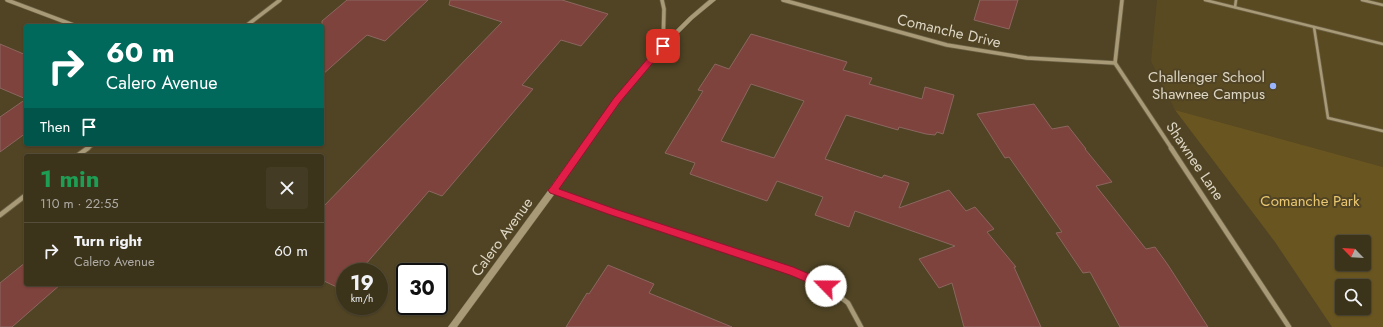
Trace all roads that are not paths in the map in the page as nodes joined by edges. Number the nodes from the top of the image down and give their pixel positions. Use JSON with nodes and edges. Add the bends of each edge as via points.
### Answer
{"nodes":[{"id":1,"x":6,"y":0,"type":"edge"},
{"id":2,"x":280,"y":0,"type":"edge"},
{"id":3,"x":662,"y":0,"type":"edge"},
{"id":4,"x":714,"y":0,"type":"edge"},
{"id":5,"x":783,"y":0,"type":"edge"},
{"id":6,"x":1122,"y":0,"type":"edge"},
{"id":7,"x":1205,"y":0,"type":"edge"},
{"id":8,"x":1236,"y":0,"type":"edge"},
{"id":9,"x":1362,"y":0,"type":"edge"},
{"id":10,"x":1383,"y":5,"type":"edge"},
{"id":11,"x":1235,"y":7,"type":"junction"},
{"id":12,"x":71,"y":24,"type":"edge"},
{"id":13,"x":249,"y":24,"type":"edge"},
{"id":14,"x":1314,"y":27,"type":"junction"},
{"id":15,"x":1383,"y":44,"type":"edge"},
{"id":16,"x":663,"y":46,"type":"junction"},
{"id":17,"x":1115,"y":62,"type":"junction"},
{"id":18,"x":1383,"y":131,"type":"edge"},
{"id":19,"x":90,"y":146,"type":"edge"},
{"id":20,"x":80,"y":154,"type":"edge"},
{"id":21,"x":553,"y":190,"type":"junction"},
{"id":22,"x":24,"y":197,"type":"edge"},
{"id":23,"x":0,"y":215,"type":"edge"},
{"id":24,"x":452,"y":327,"type":"edge"},
{"id":25,"x":861,"y":327,"type":"edge"},
{"id":26,"x":1289,"y":327,"type":"edge"}],
"edges":[{"from":1,"to":12,"type":"street"},
{"from":2,"to":13,"type":"street"},
{"from":3,"to":16,"type":"street"},
{"from":4,"to":16,"type":"street","name":"Calero Avenue","via":[[691,18]]},
{"from":5,"to":17,"type":"street","name":"Comanche Drive","via":[[948,45],[1027,58]]},
{"from":6,"to":17,"type":"street"},
{"from":7,"to":11,"type":"lane"},
{"from":8,"to":11,"type":"lane"},
{"from":9,"to":10,"type":"lane"},
{"from":11,"to":14,"type":"lane"},
{"from":14,"to":15,"type":"lane"},
{"from":14,"to":18,"type":"lane","via":[[1328,118]]},
{"from":16,"to":21,"type":"street","name":"Calero Avenue","via":[[617,100]]},
{"from":17,"to":26,"type":"street","name":"Shawnee Lane"},
{"from":19,"to":20,"type":"street"},
{"from":21,"to":24,"type":"street","name":"Calero Avenue"},
{"from":21,"to":25,"type":"street","via":[[793,272],[826,286],[848,303]]},
{"from":22,"to":23,"type":"street"}]}
